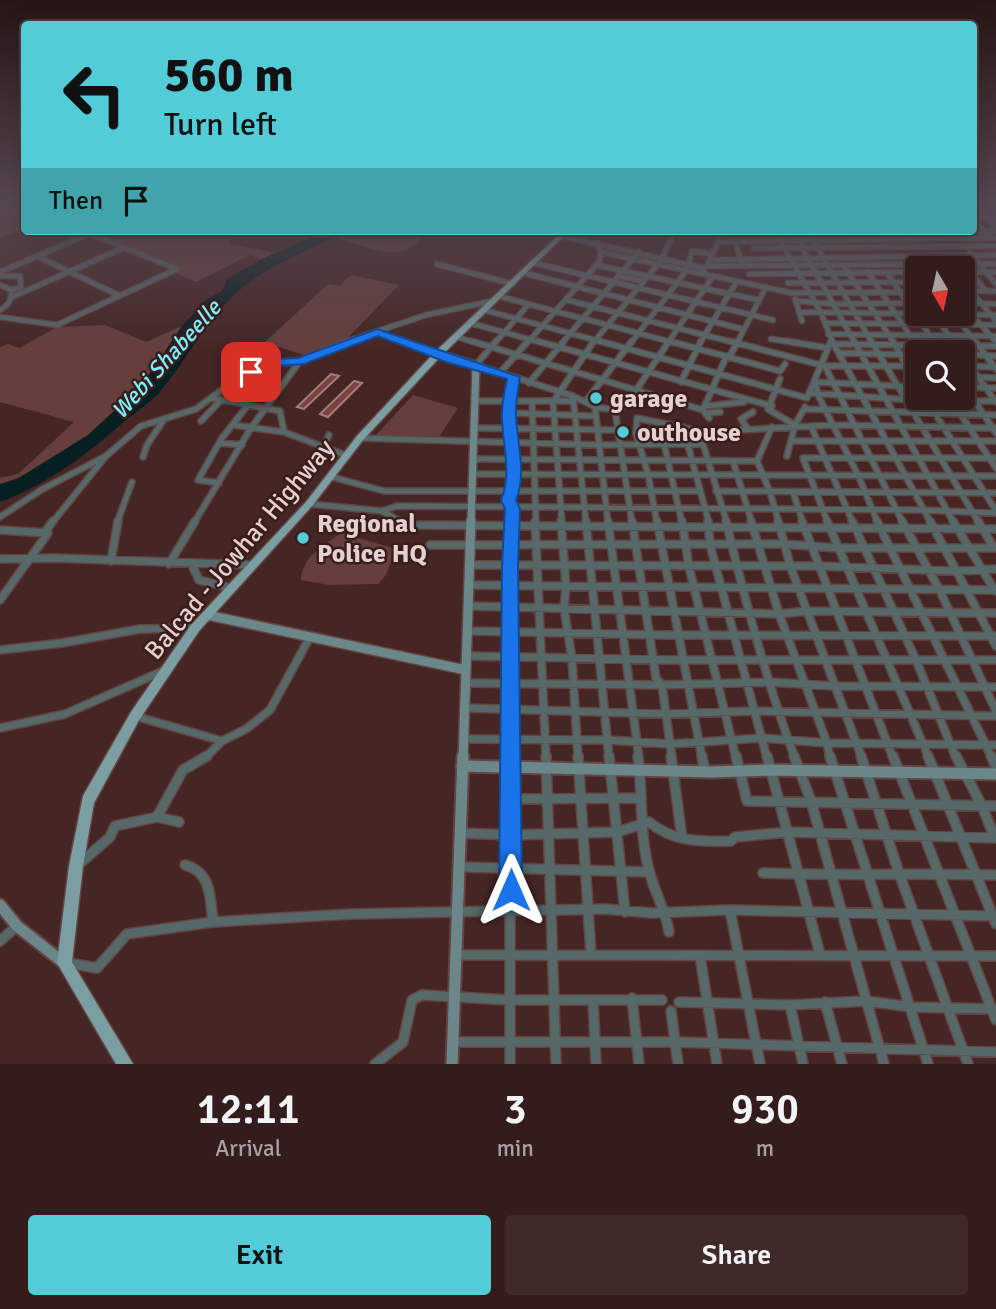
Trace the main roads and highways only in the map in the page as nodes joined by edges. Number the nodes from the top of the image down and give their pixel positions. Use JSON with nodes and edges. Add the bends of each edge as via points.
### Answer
{"nodes":[{"id":1,"x":543,"y":254,"type":"edge"},
{"id":2,"x":125,"y":1064,"type":"edge"}],
"edges":[{"from":1,"to":2,"type":"main road","name":"Balcad - Jowhar Highway","via":[[438,354],[195,628],[135,716],[88,801],[64,963]]}]}
